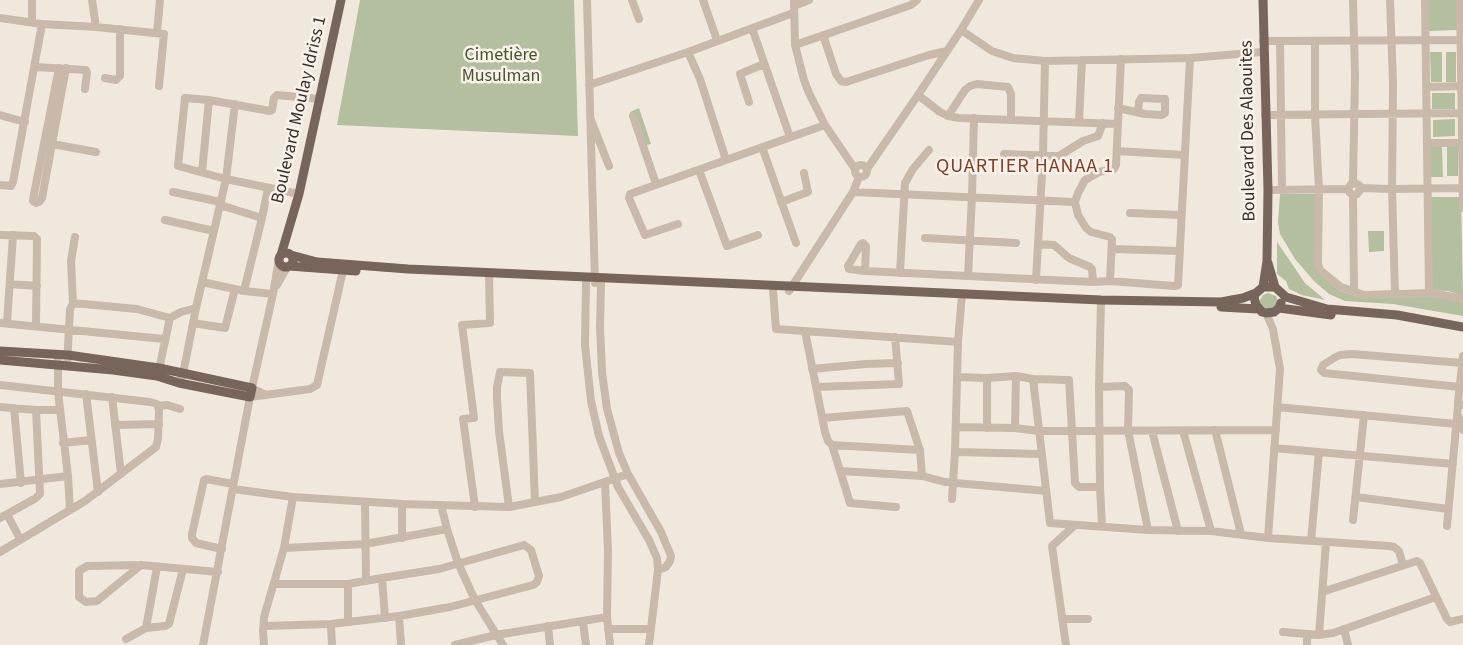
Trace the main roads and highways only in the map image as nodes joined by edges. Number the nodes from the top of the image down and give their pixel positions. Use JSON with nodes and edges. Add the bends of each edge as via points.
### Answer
{"nodes":[{"id":1,"x":340,"y":0,"type":"edge"},
{"id":2,"x":1263,"y":0,"type":"edge"},
{"id":3,"x":286,"y":255,"type":"junction"},
{"id":4,"x":1267,"y":261,"type":"junction"},
{"id":5,"x":343,"y":267,"type":"junction"},
{"id":6,"x":724,"y":286,"type":"junction"},
{"id":7,"x":790,"y":288,"type":"junction"},
{"id":8,"x":1259,"y":290,"type":"junction"},
{"id":9,"x":1278,"y":290,"type":"junction"},
{"id":10,"x":1101,"y":303,"type":"junction"},
{"id":11,"x":1278,"y":309,"type":"junction"},
{"id":12,"x":1262,"y":311,"type":"junction"},
{"id":13,"x":1463,"y":327,"type":"edge"},
{"id":14,"x":1463,"y":333,"type":"edge"},
{"id":15,"x":0,"y":351,"type":"edge"},
{"id":16,"x":0,"y":360,"type":"edge"},
{"id":17,"x":158,"y":372,"type":"junction"},
{"id":18,"x":251,"y":393,"type":"road end"}],
"edges":[{"from":1,"to":3,"type":"main road","name":"Boulevard Moulay Idriss 1"},
{"from":2,"to":4,"type":"main road","name":"Boulevard Des Alaouites"},
{"from":3,"to":5,"type":"main road"},
{"from":3,"to":5,"type":"main road","name":"Boulevard Moulay Idriss 1","via":[[294,261],[288,266]]},
{"from":4,"to":8,"type":"main road"},
{"from":4,"to":9,"type":"main road"},
{"from":5,"to":6,"type":"main road"},
{"from":6,"to":7,"type":"main road"},
{"from":6,"to":7,"type":"main road","via":[[773,290]]},
{"from":7,"to":10,"type":"main road"},
{"from":8,"to":9,"type":"main road","via":[[1271,286]]},
{"from":8,"to":10,"type":"main road","via":[[1221,302]]},
{"from":8,"to":12,"type":"main road","via":[[1254,301]]},
{"from":9,"to":11,"type":"main road","via":[[1282,298]]},
{"from":9,"to":13,"type":"main road","via":[[1294,300],[1327,309],[1398,315]]},
{"from":10,"to":12,"type":"main road","via":[[1243,307]]},
{"from":11,"to":12,"type":"main road","via":[[1270,313]]},
{"from":11,"to":14,"type":"main road","via":[[1398,321]]},
{"from":15,"to":17,"type":"main road","via":[[68,355]]},
{"from":16,"to":17,"type":"main road"},
{"from":17,"to":18,"type":"main road"}]}
